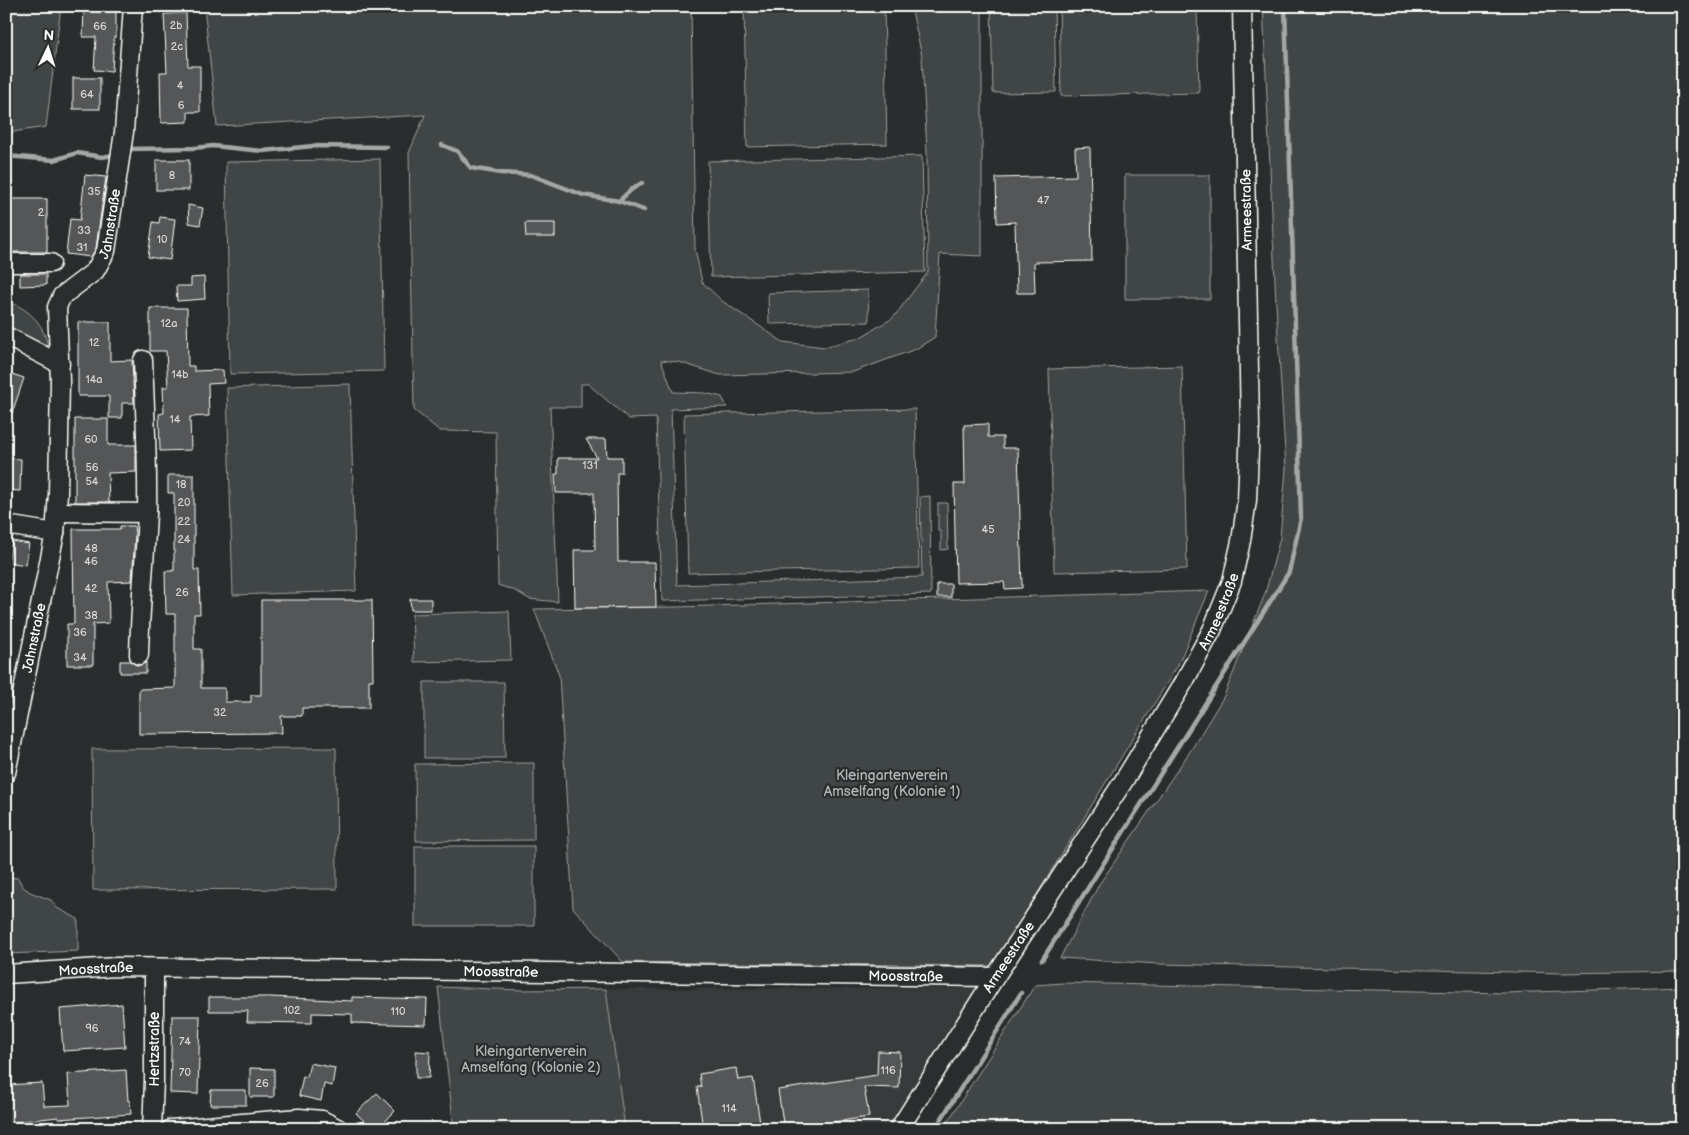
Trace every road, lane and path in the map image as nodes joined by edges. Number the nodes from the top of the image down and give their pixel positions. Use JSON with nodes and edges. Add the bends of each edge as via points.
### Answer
{"nodes":[{"id":1,"x":134,"y":6,"type":"edge"},
{"id":2,"x":1242,"y":6,"type":"edge"},
{"id":3,"x":6,"y":263,"type":"edge"},
{"id":4,"x":52,"y":263,"type":"dead end"},
{"id":5,"x":6,"y":336,"type":"edge"},
{"id":6,"x":143,"y":360,"type":"dead end"},
{"id":7,"x":60,"y":364,"type":"junction"},
{"id":8,"x":57,"y":512,"type":"junction"},
{"id":9,"x":146,"y":513,"type":"junction"},
{"id":10,"x":6,"y":525,"type":"edge"},
{"id":11,"x":55,"y":534,"type":"junction"},
{"id":12,"x":139,"y":655,"type":"dead end"},
{"id":13,"x":12,"y":719,"type":"edge"},
{"id":14,"x":6,"y":773,"type":"edge"},
{"id":15,"x":154,"y":968,"type":"junction"},
{"id":16,"x":6,"y":974,"type":"edge"},
{"id":17,"x":995,"y":977,"type":"junction"},
{"id":18,"x":152,"y":1129,"type":"edge"},
{"id":19,"x":171,"y":1129,"type":"edge"},
{"id":20,"x":339,"y":1129,"type":"edge"},
{"id":21,"x":899,"y":1129,"type":"edge"}],
"edges":[{"from":1,"to":7,"type":"street","name":"Jahnstraße","via":[[124,132],[106,251],[95,271],[62,296],[57,307]]},
{"from":2,"to":17,"type":"street","name":"Armeestraße","via":[[1250,425],[1246,500],[1232,581],[1212,630],[1180,688]]},
{"from":3,"to":4,"type":"street"},
{"from":5,"to":7,"type":"street"},
{"from":6,"to":9,"type":"street"},
{"from":7,"to":8,"type":"street","name":"Jahnstraße"},
{"from":8,"to":9,"type":"street"},
{"from":8,"to":11,"type":"street","name":"Jahnstraße"},
{"from":9,"to":12,"type":"street"},
{"from":10,"to":11,"type":"street"},
{"from":11,"to":13,"type":"street","name":"Jahnstraße","via":[[38,623]]},
{"from":13,"to":14,"type":"street","name":"Jahnstraße"},
{"from":15,"to":16,"type":"street","name":"Moosstraße","via":[[116,967]]},
{"from":15,"to":17,"type":"street","name":"Moosstraße"},
{"from":15,"to":18,"type":"street","name":"Hertzstraße"},
{"from":17,"to":21,"type":"street","name":"Armeestraße"},
{"from":19,"to":20,"type":"street","via":[[299,1118],[322,1120]]}]}
